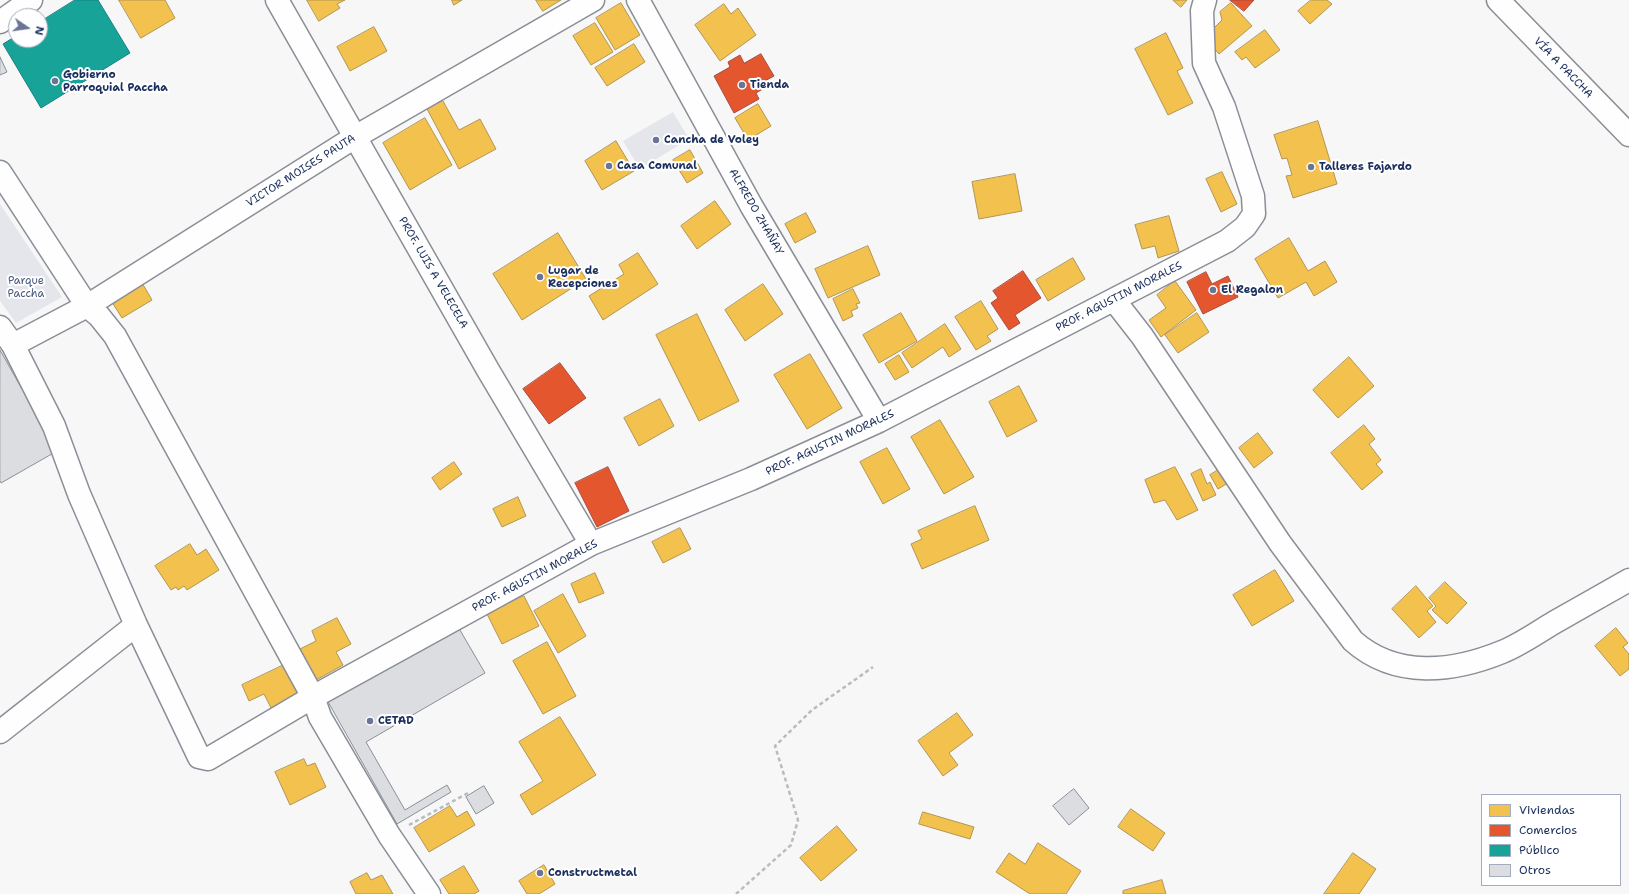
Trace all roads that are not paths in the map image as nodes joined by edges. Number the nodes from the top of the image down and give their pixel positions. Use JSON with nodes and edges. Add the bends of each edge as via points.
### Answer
{"nodes":[{"id":1,"x":31,"y":0,"type":"edge"},
{"id":2,"x":277,"y":0,"type":"edge"},
{"id":3,"x":593,"y":0,"type":"edge"},
{"id":4,"x":638,"y":0,"type":"edge"},
{"id":5,"x":1205,"y":0,"type":"edge"},
{"id":6,"x":1498,"y":0,"type":"edge"},
{"id":7,"x":0,"y":22,"type":"edge"},
{"id":8,"x":1629,"y":135,"type":"edge"},
{"id":9,"x":355,"y":137,"type":"junction"},
{"id":10,"x":0,"y":172,"type":"edge"},
{"id":11,"x":1114,"y":300,"type":"junction"},
{"id":12,"x":87,"y":306,"type":"junction"},
{"id":13,"x":0,"y":327,"type":"edge"},
{"id":14,"x":13,"y":345,"type":"junction"},
{"id":15,"x":879,"y":421,"type":"junction"},
{"id":16,"x":591,"y":544,"type":"junction"},
{"id":17,"x":1629,"y":580,"type":"edge"},
{"id":18,"x":136,"y":625,"type":"junction"},
{"id":19,"x":313,"y":697,"type":"junction"},
{"id":20,"x":0,"y":732,"type":"edge"},
{"id":21,"x":428,"y":894,"type":"edge"}],
"edges":[{"from":1,"to":7,"type":"street"},
{"from":2,"to":9,"type":"street","name":"PROF. LUIS A VELECELA"},
{"from":3,"to":9,"type":"street","name":"VICTOR MOISES PAUTA"},
{"from":4,"to":15,"type":"street","name":"ALFREDO ZHAÑAY","via":[[752,207]]},
{"from":5,"to":11,"type":"street","name":"PROF. AGUSTIN MORALES","via":[[1202,11],[1204,63],[1224,107],[1253,196],[1254,214],[1245,227],[1227,241]]},
{"from":6,"to":8,"type":"street","name":"VÍA A PACCHA"},
{"from":9,"to":12,"type":"street","name":"VICTOR MOISES PAUTA"},
{"from":9,"to":16,"type":"street","name":"PROF. LUIS A VELECELA"},
{"from":10,"to":12,"type":"street"},
{"from":11,"to":15,"type":"street","name":"PROF. AGUSTIN MORALES"},
{"from":11,"to":17,"type":"street","via":[[1142,336],[1280,544],[1353,640],[1362,649],[1378,658],[1404,667],[1430,669],[1474,662],[1504,651]]},
{"from":12,"to":14,"type":"street","name":"VICTOR MOISES PAUTA"},
{"from":12,"to":19,"type":"street","via":[[115,336]]},
{"from":13,"to":14,"type":"street"},
{"from":14,"to":18,"type":"street","via":[[54,426],[78,494]]},
{"from":15,"to":16,"type":"street","name":"PROF. AGUSTIN MORALES","via":[[751,480]]},
{"from":16,"to":19,"type":"street","name":"PROF. AGUSTIN MORALES"},
{"from":18,"to":19,"type":"street","name":"PROF. AGUSTIN MORALES","via":[[199,757],[208,759]]},
{"from":18,"to":20,"type":"street"},
{"from":19,"to":21,"type":"street","via":[[320,717],[389,835]]}]}
